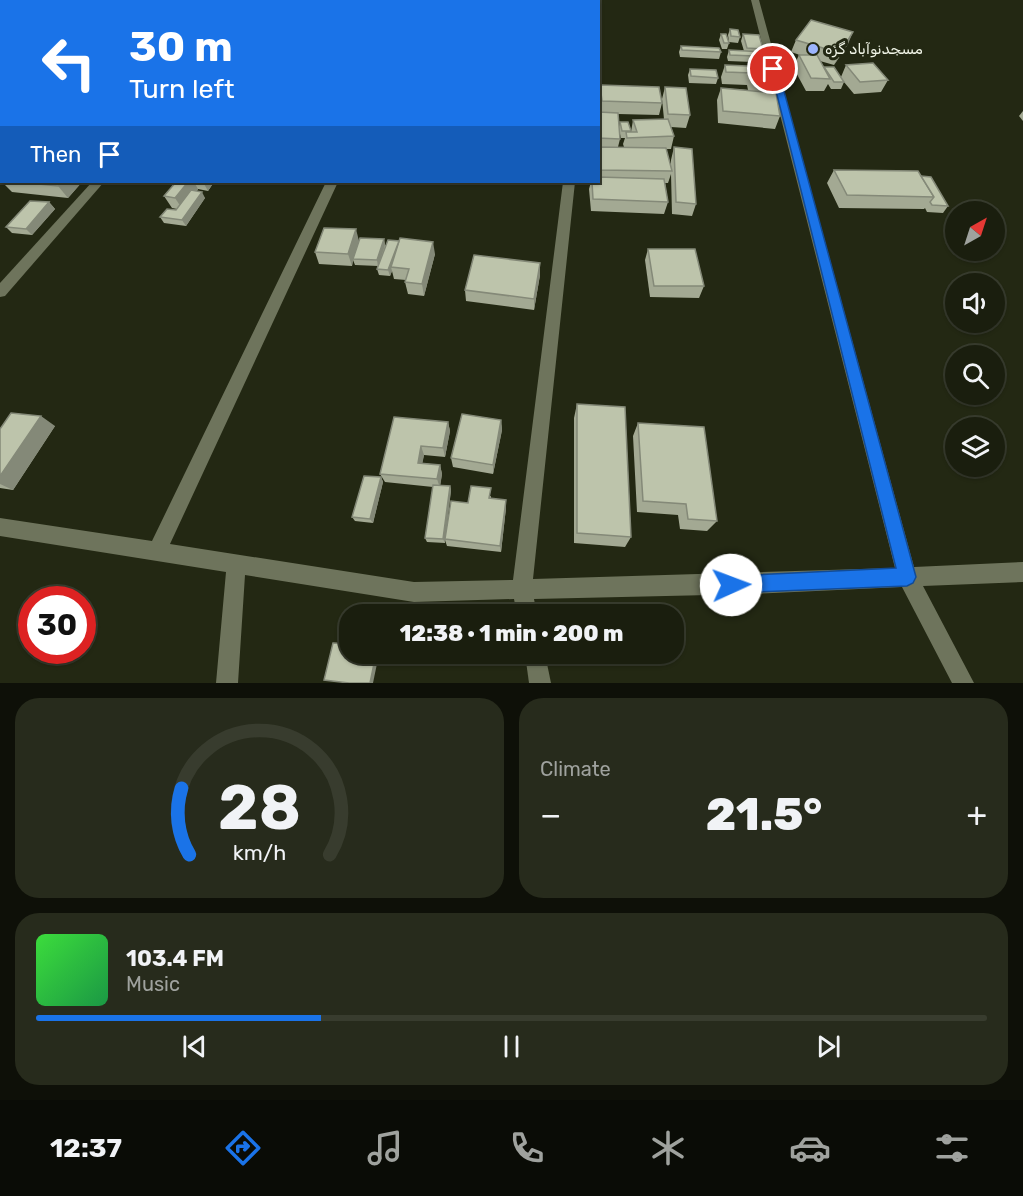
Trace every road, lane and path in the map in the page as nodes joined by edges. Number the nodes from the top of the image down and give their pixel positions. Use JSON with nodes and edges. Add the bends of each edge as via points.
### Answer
{"nodes":[{"id":1,"x":755,"y":0,"type":"edge"},
{"id":2,"x":97,"y":183,"type":"edge"},
{"id":3,"x":332,"y":183,"type":"edge"},
{"id":4,"x":569,"y":183,"type":"edge"},
{"id":5,"x":0,"y":292,"type":"edge"},
{"id":6,"x":0,"y":527,"type":"edge"},
{"id":7,"x":157,"y":552,"type":"junction"},
{"id":8,"x":236,"y":564,"type":"junction"},
{"id":9,"x":1023,"y":572,"type":"edge"},
{"id":10,"x":907,"y":577,"type":"junction"},
{"id":11,"x":522,"y":590,"type":"junction"},
{"id":12,"x":525,"y":604,"type":"edge"},
{"id":13,"x":537,"y":664,"type":"edge"},
{"id":14,"x":227,"y":683,"type":"edge"},
{"id":15,"x":540,"y":683,"type":"edge"},
{"id":16,"x":963,"y":683,"type":"edge"}],
"edges":[{"from":1,"to":10,"type":"street"},
{"from":2,"to":5,"type":"street"},
{"from":3,"to":7,"type":"street"},
{"from":4,"to":11,"type":"street"},
{"from":6,"to":7,"type":"street"},
{"from":7,"to":8,"type":"street"},
{"from":8,"to":11,"type":"street","via":[[414,592]]},
{"from":8,"to":14,"type":"street"},
{"from":9,"to":10,"type":"street"},
{"from":10,"to":11,"type":"street"},
{"from":10,"to":16,"type":"street"},
{"from":11,"to":12,"type":"street"},
{"from":13,"to":15,"type":"street"}]}
